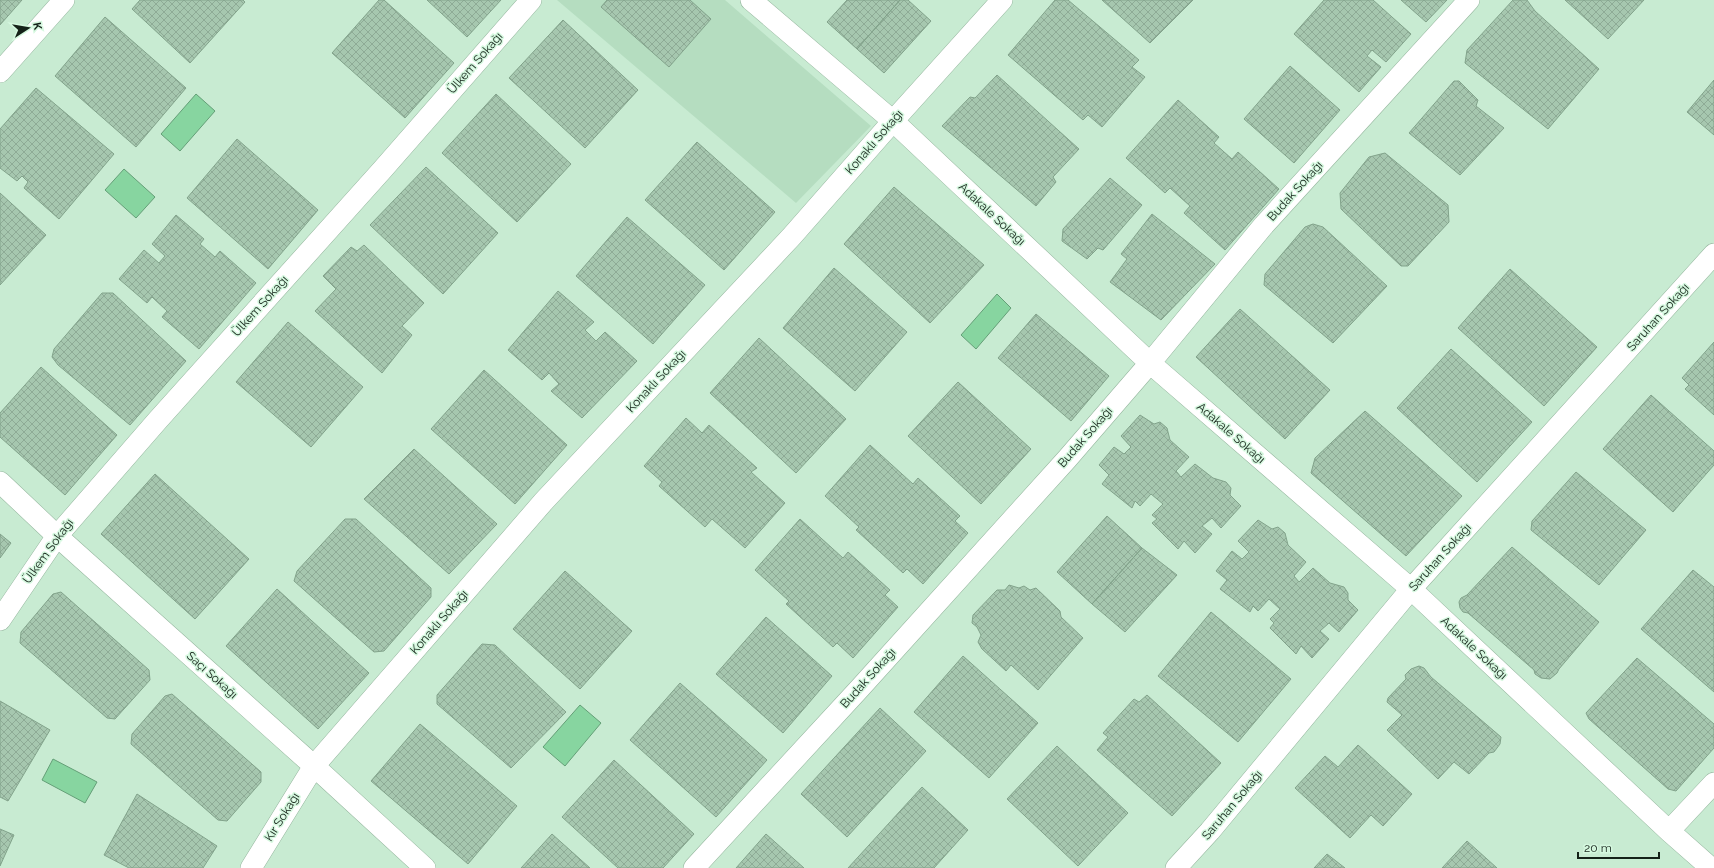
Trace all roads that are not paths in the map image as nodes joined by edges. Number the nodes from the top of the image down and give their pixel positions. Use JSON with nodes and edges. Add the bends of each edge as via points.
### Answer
{"nodes":[{"id":1,"x":64,"y":0,"type":"edge"},
{"id":2,"x":531,"y":0,"type":"edge"},
{"id":3,"x":751,"y":0,"type":"edge"},
{"id":4,"x":1002,"y":0,"type":"edge"},
{"id":5,"x":1469,"y":0,"type":"edge"},
{"id":6,"x":0,"y":72,"type":"edge"},
{"id":7,"x":893,"y":121,"type":"junction"},
{"id":8,"x":1714,"y":254,"type":"edge"},
{"id":9,"x":1150,"y":363,"type":"junction"},
{"id":10,"x":0,"y":482,"type":"edge"},
{"id":11,"x":57,"y":536,"type":"junction"},
{"id":12,"x":1411,"y":589,"type":"junction"},
{"id":13,"x":0,"y":620,"type":"edge"},
{"id":14,"x":314,"y":766,"type":"junction"},
{"id":15,"x":1714,"y":783,"type":"edge"},
{"id":16,"x":1669,"y":831,"type":"junction"},
{"id":17,"x":251,"y":868,"type":"edge"},
{"id":18,"x":424,"y":868,"type":"edge"},
{"id":19,"x":694,"y":868,"type":"edge"},
{"id":20,"x":1176,"y":868,"type":"edge"},
{"id":21,"x":1711,"y":868,"type":"edge"}],
"edges":[{"from":1,"to":6,"type":"street"},
{"from":2,"to":11,"type":"street","name":"Ülkem Sokağı"},
{"from":3,"to":7,"type":"street","name":"Adakale Sokağı"},
{"from":4,"to":7,"type":"street","name":"Konaklı Sokağı"},
{"from":5,"to":9,"type":"street","name":"Budak Sokağı","via":[[1264,225]]},
{"from":7,"to":9,"type":"street","name":"Adakale Sokağı"},
{"from":7,"to":14,"type":"street","name":"Konaklı Sokağı","via":[[792,236],[544,501]]},
{"from":8,"to":12,"type":"street","name":"Saruhan Sokağı"},
{"from":9,"to":12,"type":"street","name":"Adakale Sokağı"},
{"from":9,"to":19,"type":"street","name":"Budak Sokağı","via":[[865,682]]},
{"from":10,"to":11,"type":"street","name":"Saçı Sokağı"},
{"from":11,"to":13,"type":"street","name":"Ülkem Sokağı"},
{"from":11,"to":14,"type":"street","name":"Saçı Sokağı"},
{"from":12,"to":16,"type":"street","name":"Adakale Sokağı"},
{"from":12,"to":20,"type":"street","name":"Saruhan Sokağı","via":[[1210,831]]},
{"from":14,"to":17,"type":"street","name":"Kır Sokağı"},
{"from":14,"to":18,"type":"street","name":"Saçı Sokağı"},
{"from":15,"to":16,"type":"street"},
{"from":16,"to":21,"type":"street","name":"Adakale Sokağı"}]}
